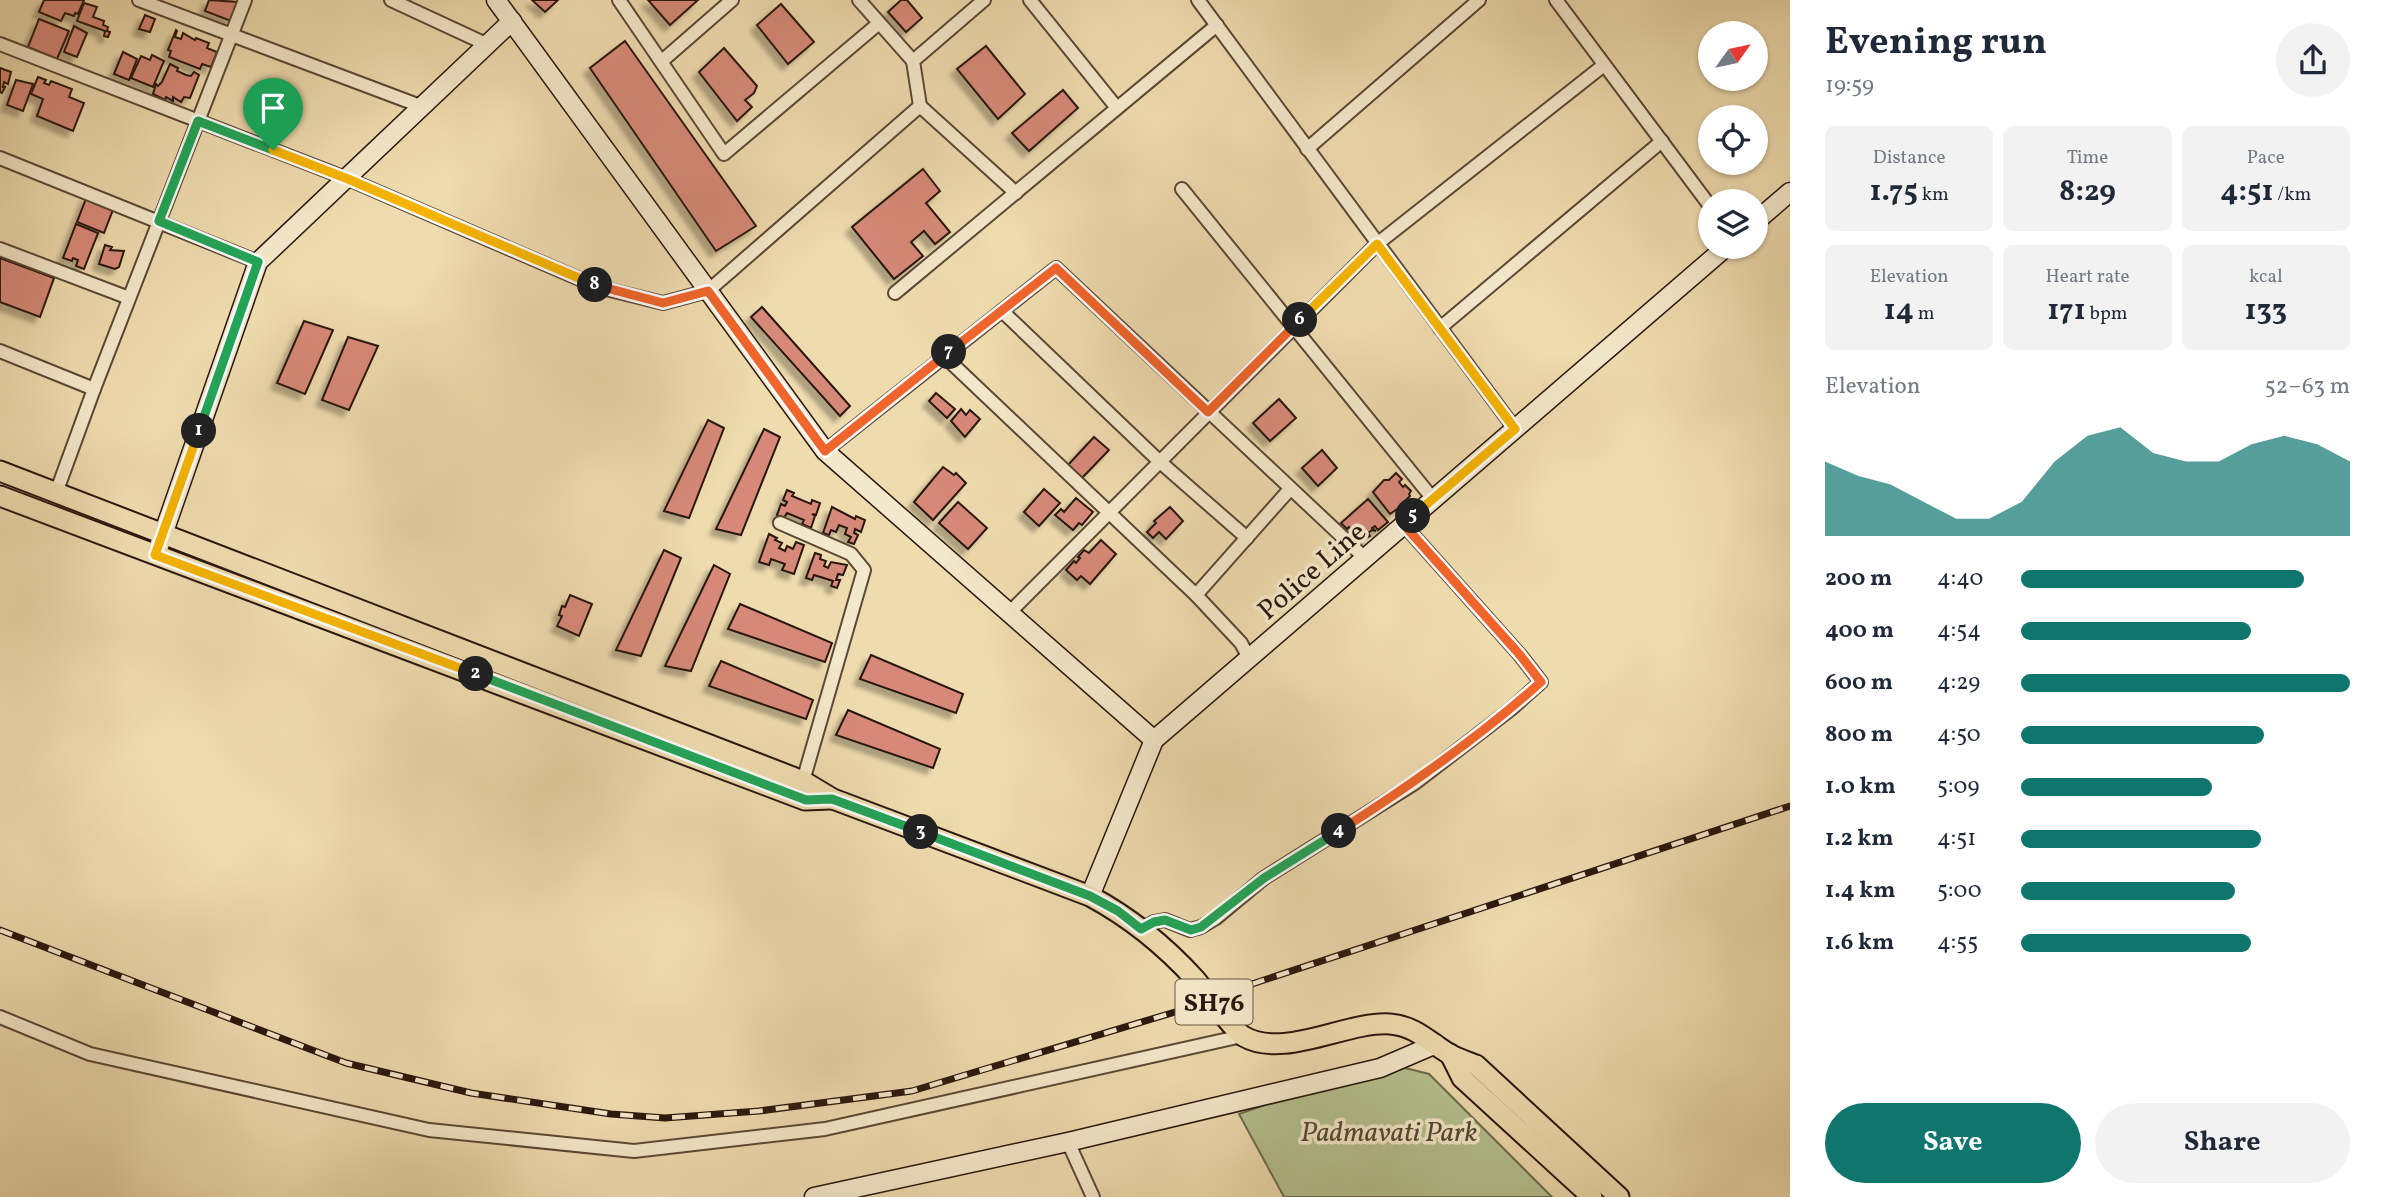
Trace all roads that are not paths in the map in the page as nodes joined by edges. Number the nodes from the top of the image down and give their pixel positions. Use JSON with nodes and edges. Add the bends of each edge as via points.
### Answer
{"nodes":[{"id":1,"x":139,"y":0,"type":"edge"},
{"id":2,"x":245,"y":0,"type":"edge"},
{"id":3,"x":391,"y":0,"type":"edge"},
{"id":4,"x":496,"y":0,"type":"edge"},
{"id":5,"x":619,"y":0,"type":"edge"},
{"id":6,"x":732,"y":0,"type":"edge"},
{"id":7,"x":859,"y":0,"type":"edge"},
{"id":8,"x":984,"y":0,"type":"edge"},
{"id":9,"x":1030,"y":0,"type":"edge"},
{"id":10,"x":1198,"y":0,"type":"edge"},
{"id":11,"x":1479,"y":0,"type":"edge"},
{"id":12,"x":1556,"y":0,"type":"edge"},
{"id":13,"x":512,"y":21,"type":"junction"},
{"id":14,"x":878,"y":23,"type":"junction"},
{"id":15,"x":1217,"y":25,"type":"junction"},
{"id":16,"x":231,"y":36,"type":"junction"},
{"id":17,"x":0,"y":44,"type":"edge"},
{"id":18,"x":488,"y":45,"type":"junction"},
{"id":19,"x":662,"y":61,"type":"junction"},
{"id":20,"x":912,"y":61,"type":"junction"},
{"id":21,"x":1604,"y":65,"type":"junction"},
{"id":22,"x":920,"y":106,"type":"junction"},
{"id":23,"x":423,"y":107,"type":"junction"},
{"id":24,"x":1117,"y":108,"type":"junction"},
{"id":25,"x":198,"y":121,"type":"junction"},
{"id":26,"x":1662,"y":141,"type":"junction"},
{"id":27,"x":1307,"y":149,"type":"junction"},
{"id":28,"x":0,"y":158,"type":"edge"},
{"id":29,"x":348,"y":179,"type":"junction"},
{"id":30,"x":1182,"y":189,"type":"dead end"},
{"id":31,"x":1698,"y":190,"type":"edge"},
{"id":32,"x":1790,"y":192,"type":"edge"},
{"id":33,"x":1016,"y":193,"type":"junction"},
{"id":34,"x":1768,"y":211,"type":"edge"},
{"id":35,"x":159,"y":221,"type":"junction"},
{"id":36,"x":1377,"y":244,"type":"junction"},
{"id":37,"x":0,"y":249,"type":"edge"},
{"id":38,"x":1712,"y":259,"type":"edge"},
{"id":39,"x":258,"y":262,"type":"junction"},
{"id":40,"x":708,"y":291,"type":"junction"},
{"id":41,"x":895,"y":293,"type":"dead end"},
{"id":42,"x":130,"y":298,"type":"junction"},
{"id":43,"x":1002,"y":311,"type":"junction"},
{"id":44,"x":1293,"y":327,"type":"junction"},
{"id":45,"x":1440,"y":327,"type":"junction"},
{"id":46,"x":0,"y":351,"type":"edge"},
{"id":47,"x":944,"y":356,"type":"junction"},
{"id":48,"x":94,"y":389,"type":"junction"},
{"id":49,"x":1208,"y":412,"type":"junction"},
{"id":50,"x":1515,"y":429,"type":"junction"},
{"id":51,"x":825,"y":451,"type":"junction"},
{"id":52,"x":1159,"y":461,"type":"junction"},
{"id":53,"x":0,"y":471,"type":"edge"},
{"id":54,"x":1290,"y":489,"type":"junction"},
{"id":55,"x":57,"y":493,"type":"junction"},
{"id":56,"x":0,"y":496,"type":"edge"},
{"id":57,"x":1433,"y":499,"type":"junction"},
{"id":58,"x":1109,"y":512,"type":"junction"},
{"id":59,"x":780,"y":523,"type":"dead end"},
{"id":60,"x":1404,"y":525,"type":"junction"},
{"id":61,"x":163,"y":534,"type":"junction"},
{"id":62,"x":1247,"y":538,"type":"junction"},
{"id":63,"x":155,"y":555,"type":"junction"},
{"id":64,"x":1365,"y":558,"type":"junction"},
{"id":65,"x":1196,"y":595,"type":"junction"},
{"id":66,"x":1009,"y":613,"type":"junction"},
{"id":67,"x":1249,"y":658,"type":"junction"},
{"id":68,"x":1154,"y":740,"type":"junction"},
{"id":69,"x":803,"y":781,"type":"junction"},
{"id":70,"x":832,"y":799,"type":"junction"},
{"id":71,"x":1090,"y":896,"type":"junction"},
{"id":72,"x":1141,"y":929,"type":"junction"},
{"id":73,"x":0,"y":1017,"type":"edge"},
{"id":74,"x":1242,"y":1036,"type":"junction"},
{"id":75,"x":1443,"y":1049,"type":"junction"},
{"id":76,"x":1068,"y":1142,"type":"junction"},
{"id":77,"x":814,"y":1197,"type":"edge"},
{"id":78,"x":1093,"y":1197,"type":"edge"},
{"id":79,"x":1592,"y":1197,"type":"edge"},
{"id":80,"x":1619,"y":1197,"type":"edge"}],
"edges":[{"from":1,"to":16,"type":"street"},
{"from":2,"to":16,"type":"street"},
{"from":3,"to":18,"type":"street"},
{"from":4,"to":13,"type":"street"},
{"from":5,"to":19,"type":"street"},
{"from":6,"to":19,"type":"street"},
{"from":7,"to":14,"type":"street"},
{"from":8,"to":20,"type":"street"},
{"from":9,"to":24,"type":"street"},
{"from":10,"to":15,"type":"street"},
{"from":11,"to":27,"type":"street"},
{"from":12,"to":21,"type":"street"},
{"from":13,"to":18,"type":"street"},
{"from":13,"to":40,"type":"street"},
{"from":14,"to":19,"type":"street","via":[[724,154]]},
{"from":14,"to":20,"type":"street"},
{"from":15,"to":24,"type":"street"},
{"from":15,"to":27,"type":"street"},
{"from":16,"to":23,"type":"street"},
{"from":16,"to":25,"type":"street"},
{"from":17,"to":25,"type":"street"},
{"from":18,"to":23,"type":"street"},
{"from":20,"to":22,"type":"street"},
{"from":21,"to":26,"type":"street"},
{"from":21,"to":36,"type":"street"},
{"from":22,"to":33,"type":"street"},
{"from":22,"to":40,"type":"street"},
{"from":23,"to":29,"type":"street"},
{"from":24,"to":33,"type":"street"},
{"from":25,"to":29,"type":"street"},
{"from":25,"to":35,"type":"street"},
{"from":26,"to":31,"type":"street"},
{"from":26,"to":45,"type":"street"},
{"from":27,"to":36,"type":"street"},
{"from":28,"to":35,"type":"street"},
{"from":29,"to":39,"type":"street"},
{"from":29,"to":40,"type":"street","via":[[598,287],[663,303]]},
{"from":30,"to":44,"type":"street"},
{"from":32,"to":34,"type":"street"},
{"from":33,"to":41,"type":"street"},
{"from":35,"to":39,"type":"street"},
{"from":35,"to":42,"type":"street"},
{"from":36,"to":44,"type":"street"},
{"from":36,"to":45,"type":"street"},
{"from":37,"to":42,"type":"street"},
{"from":38,"to":50,"type":"street","name":"Police Line"},
{"from":39,"to":61,"type":"street"},
{"from":40,"to":51,"type":"street"},
{"from":42,"to":48,"type":"street"},
{"from":43,"to":47,"type":"street"},
{"from":43,"to":49,"type":"street","via":[[1056,268]]},
{"from":43,"to":52,"type":"street"},
{"from":44,"to":49,"type":"street"},
{"from":44,"to":57,"type":"street"},
{"from":45,"to":50,"type":"street"},
{"from":46,"to":48,"type":"street"},
{"from":47,"to":51,"type":"street"},
{"from":47,"to":58,"type":"street"},
{"from":48,"to":55,"type":"street"},
{"from":49,"to":52,"type":"street"},
{"from":49,"to":54,"type":"street"},
{"from":50,"to":57,"type":"street","name":"Police Line"},
{"from":51,"to":66,"type":"street"},
{"from":52,"to":58,"type":"street"},
{"from":52,"to":62,"type":"street"},
{"from":53,"to":55,"type":"main road","number":"SH76"},
{"from":54,"to":62,"type":"street"},
{"from":54,"to":64,"type":"street"},
{"from":55,"to":61,"type":"main road","number":"SH76"},
{"from":56,"to":63,"type":"main road","number":"SH76"},
{"from":57,"to":60,"type":"street","name":"Police Line"},
{"from":58,"to":65,"type":"street"},
{"from":58,"to":66,"type":"street"},
{"from":59,"to":69,"type":"street","via":[[851,554],[864,570]]},
{"from":60,"to":64,"type":"street","name":"Police Line"},
{"from":60,"to":72,"type":"street","via":[[1541,682],[1415,783],[1264,878],[1201,927],[1191,930],[1165,920]]},
{"from":61,"to":63,"type":"street"},
{"from":61,"to":69,"type":"main road","number":"SH76"},
{"from":62,"to":65,"type":"street"},
{"from":63,"to":70,"type":"main road","number":"SH76","via":[[806,800]]},
{"from":64,"to":67,"type":"street","name":"Police Line"},
{"from":65,"to":67,"type":"street","via":[[1241,643]]},
{"from":66,"to":68,"type":"street"},
{"from":67,"to":68,"type":"street","name":"Police Line"},
{"from":68,"to":71,"type":"street","name":"Police Line"},
{"from":69,"to":70,"type":"main road","number":"SH76"},
{"from":70,"to":71,"type":"main road","number":"SH76"},
{"from":71,"to":72,"type":"main road","number":"SH76"},
{"from":72,"to":74,"type":"main road","number":"SH76","via":[[1194,978]]},
{"from":73,"to":74,"type":"street","via":[[90,1054],[429,1130],[634,1151],[825,1129]]},
{"from":74,"to":75,"type":"main road","number":"SH76","via":[[1266,1045],[1390,1024],[1413,1029]]},
{"from":75,"to":76,"type":"street"},
{"from":75,"to":79,"type":"main road","number":"SH76","via":[[1462,1077]]},
{"from":75,"to":80,"type":"main road","number":"SH76","via":[[1476,1065]]},
{"from":76,"to":77,"type":"street"},
{"from":76,"to":78,"type":"street"}]}
